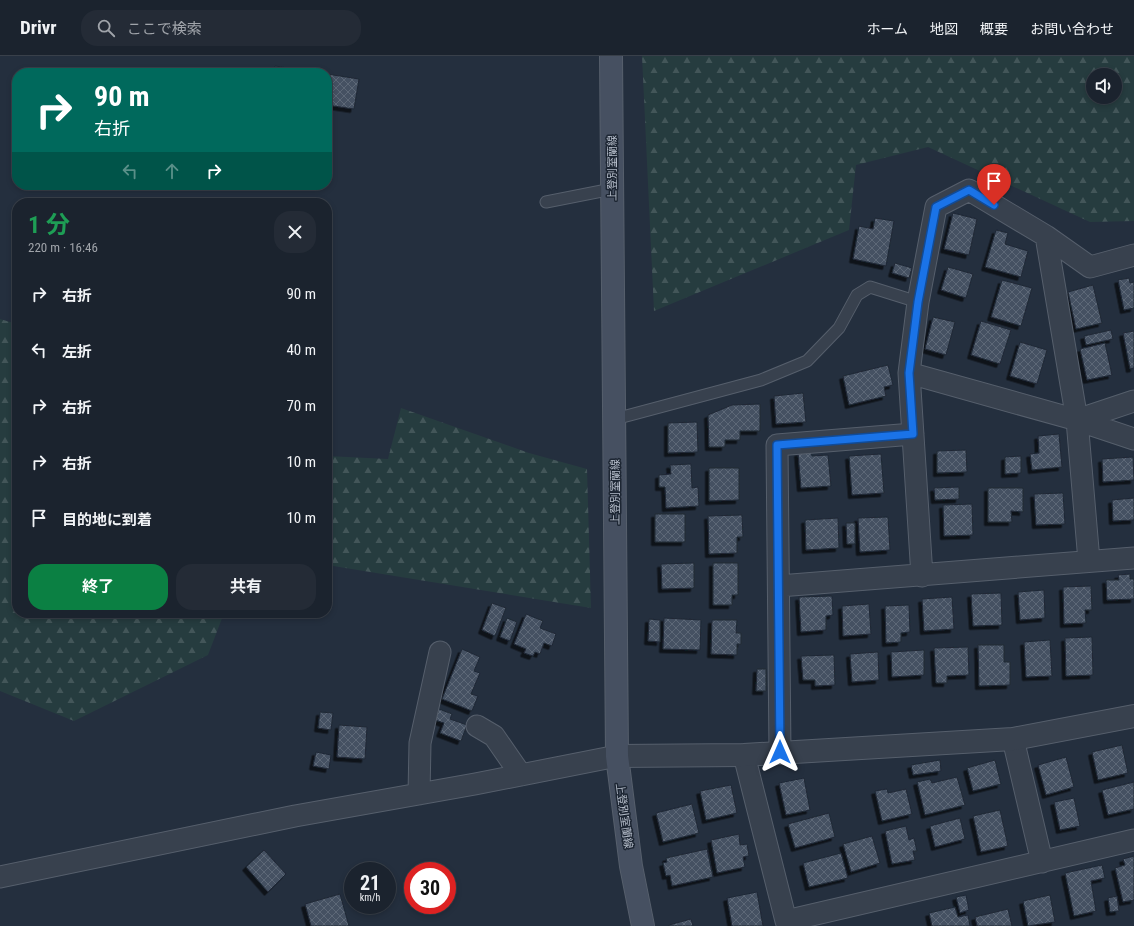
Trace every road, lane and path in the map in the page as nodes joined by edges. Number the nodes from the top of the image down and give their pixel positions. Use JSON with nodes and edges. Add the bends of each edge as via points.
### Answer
{"nodes":[{"id":1,"x":608,"y":58,"type":"edge"},
{"id":2,"x":612,"y":189,"type":"junction"},
{"id":3,"x":546,"y":202,"type":"dead end"},
{"id":4,"x":1046,"y":236,"type":"junction"},
{"id":5,"x":1134,"y":256,"type":"edge"},
{"id":6,"x":918,"y":302,"type":"junction"},
{"id":7,"x":909,"y":373,"type":"junction"},
{"id":8,"x":1134,"y":401,"type":"edge"},
{"id":9,"x":615,"y":419,"type":"junction"},
{"id":10,"x":1077,"y":420,"type":"junction"},
{"id":11,"x":913,"y":434,"type":"junction"},
{"id":12,"x":1134,"y":439,"type":"edge"},
{"id":13,"x":1134,"y":558,"type":"edge"},
{"id":14,"x":1089,"y":562,"type":"junction"},
{"id":15,"x":922,"y":576,"type":"junction"},
{"id":16,"x":779,"y":586,"type":"junction"},
{"id":17,"x":440,"y":652,"type":"dead end"},
{"id":18,"x":1134,"y":716,"type":"edge"},
{"id":19,"x":477,"y":726,"type":"dead end"},
{"id":20,"x":1013,"y":739,"type":"junction"},
{"id":21,"x":780,"y":752,"type":"junction"},
{"id":22,"x":744,"y":755,"type":"junction"},
{"id":23,"x":617,"y":756,"type":"junction"},
{"id":24,"x":521,"y":775,"type":"junction"},
{"id":25,"x":419,"y":794,"type":"junction"},
{"id":26,"x":1134,"y":840,"type":"edge"},
{"id":27,"x":1042,"y":862,"type":"junction"},
{"id":28,"x":0,"y":877,"type":"edge"},
{"id":29,"x":643,"y":926,"type":"edge"}],
"edges":[{"from":1,"to":2,"type":"main road","name":"上登別室蘭線"},
{"from":2,"to":3,"type":"lane"},
{"from":2,"to":9,"type":"main road","name":"上登別室蘭線"},
{"from":4,"to":5,"type":"street","via":[[1090,267]]},
{"from":4,"to":6,"type":"street","via":[[969,190],[936,207]]},
{"from":4,"to":10,"type":"street"},
{"from":6,"to":7,"type":"street"},
{"from":6,"to":9,"type":"lane","via":[[870,287],[857,295],[839,328],[807,361],[761,380]]},
{"from":7,"to":10,"type":"street"},
{"from":7,"to":11,"type":"street"},
{"from":8,"to":10,"type":"street"},
{"from":9,"to":23,"type":"main road","name":"上登別室蘭線"},
{"from":10,"to":12,"type":"street"},
{"from":10,"to":14,"type":"street"},
{"from":11,"to":15,"type":"street"},
{"from":11,"to":16,"type":"street","via":[[777,445]]},
{"from":13,"to":14,"type":"street"},
{"from":14,"to":15,"type":"street"},
{"from":15,"to":16,"type":"street"},
{"from":16,"to":21,"type":"street"},
{"from":17,"to":25,"type":"street","via":[[420,743]]},
{"from":18,"to":20,"type":"street"},
{"from":19,"to":24,"type":"street","via":[[494,736]]},
{"from":20,"to":21,"type":"street"},
{"from":20,"to":27,"type":"street"},
{"from":21,"to":22,"type":"street"},
{"from":22,"to":23,"type":"street"},
{"from":22,"to":27,"type":"street","via":[[786,921]]},
{"from":23,"to":24,"type":"street"},
{"from":23,"to":29,"type":"main road","name":"上登別室蘭線","via":[[631,866]]},
{"from":24,"to":25,"type":"street"},
{"from":25,"to":28,"type":"street","via":[[296,816]]},
{"from":26,"to":27,"type":"street"}]}
